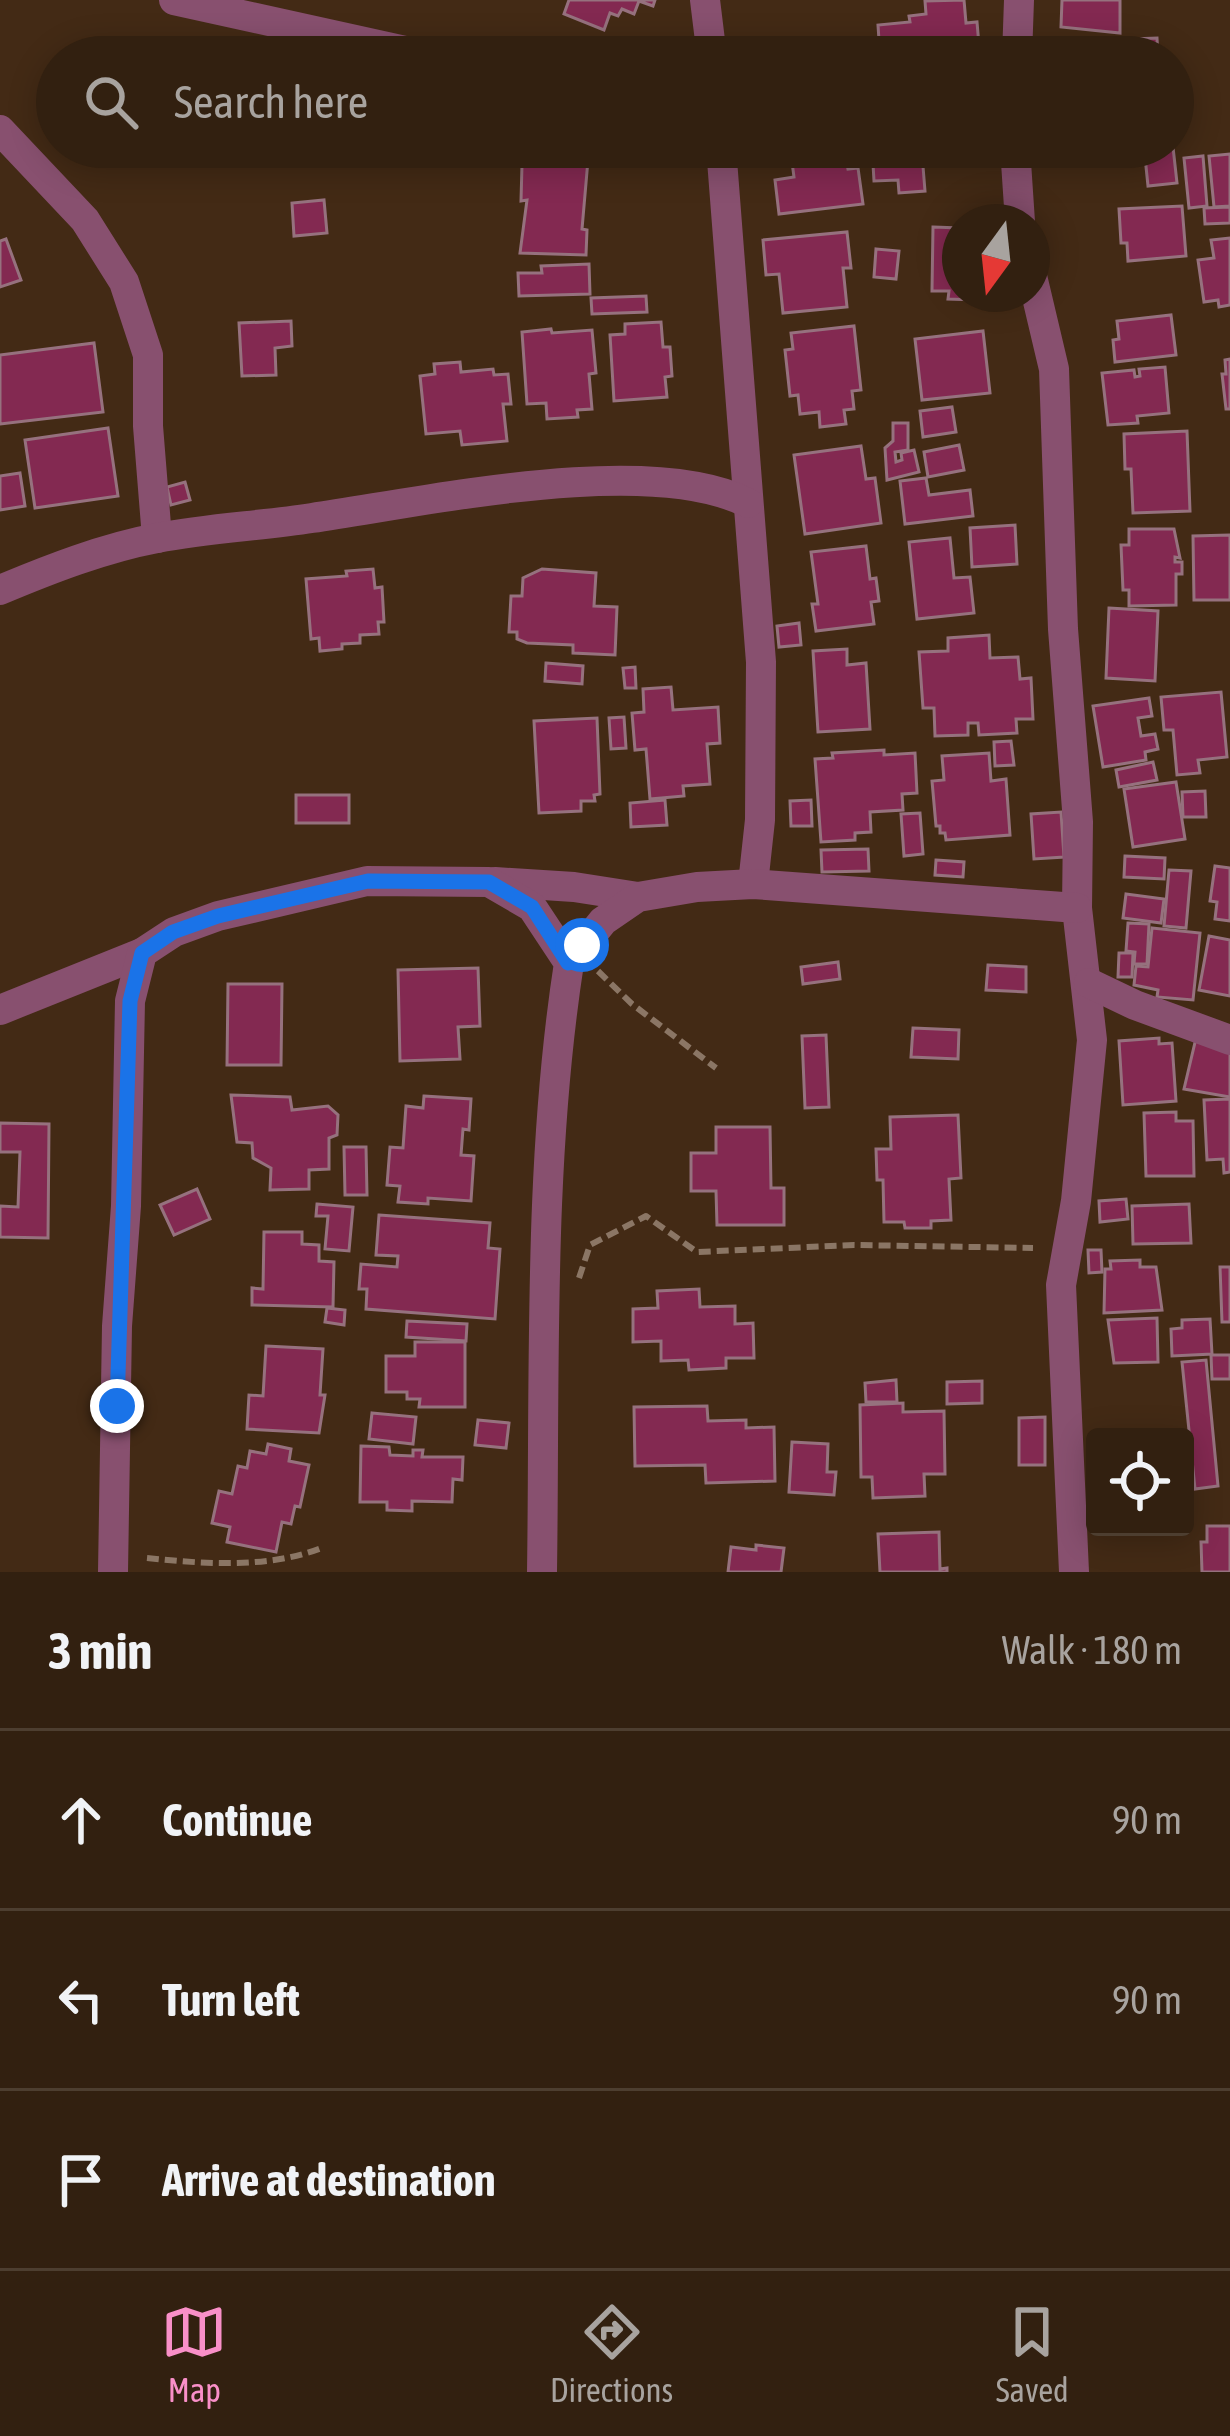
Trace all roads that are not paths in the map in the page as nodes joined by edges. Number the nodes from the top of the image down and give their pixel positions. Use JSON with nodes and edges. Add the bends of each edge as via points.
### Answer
{"nodes":[{"id":1,"x":174,"y":0,"type":"edge"},
{"id":2,"x":706,"y":0,"type":"edge"},
{"id":3,"x":1019,"y":0,"type":"edge"},
{"id":4,"x":337,"y":36,"type":"edge"},
{"id":5,"x":710,"y":36,"type":"edge"},
{"id":6,"x":1018,"y":36,"type":"edge"},
{"id":7,"x":0,"y":130,"type":"edge"},
{"id":8,"x":718,"y":168,"type":"edge"},
{"id":9,"x":1016,"y":168,"type":"edge"},
{"id":10,"x":1019,"y":204,"type":"edge"},
{"id":11,"x":1041,"y":312,"type":"edge"},
{"id":12,"x":748,"y":503,"type":"junction"},
{"id":13,"x":157,"y":538,"type":"junction"},
{"id":14,"x":0,"y":590,"type":"edge"},
{"id":15,"x":489,"y":882,"type":"junction"},
{"id":16,"x":753,"y":884,"type":"junction"},
{"id":17,"x":638,"y":897,"type":"junction"},
{"id":18,"x":1077,"y":908,"type":"junction"},
{"id":19,"x":142,"y":953,"type":"junction"},
{"id":20,"x":575,"y":954,"type":"junction"},
{"id":21,"x":1089,"y":983,"type":"junction"},
{"id":22,"x":0,"y":1010,"type":"edge"},
{"id":23,"x":1230,"y":1040,"type":"edge"},
{"id":24,"x":113,"y":1564,"type":"edge"},
{"id":25,"x":542,"y":1572,"type":"edge"},
{"id":26,"x":1074,"y":1572,"type":"edge"}],
"edges":[{"from":1,"to":4,"type":"street"},
{"from":2,"to":5,"type":"street"},
{"from":3,"to":6,"type":"street"},
{"from":7,"to":13,"type":"street","via":[[85,220],[124,282],[148,355]]},
{"from":8,"to":12,"type":"street"},
{"from":9,"to":10,"type":"street"},
{"from":11,"to":18,"type":"street","via":[[1054,369]]},
{"from":12,"to":13,"type":"street","via":[[725,491],[650,481],[521,487]]},
{"from":12,"to":16,"type":"street","via":[[760,662]]},
{"from":13,"to":14,"type":"street"},
{"from":15,"to":17,"type":"street"},
{"from":15,"to":19,"type":"street","via":[[368,881],[218,916]]},
{"from":15,"to":20,"type":"street","via":[[532,907]]},
{"from":16,"to":17,"type":"street"},
{"from":16,"to":18,"type":"street"},
{"from":17,"to":20,"type":"street"},
{"from":18,"to":21,"type":"street"},
{"from":19,"to":22,"type":"street"},
{"from":19,"to":24,"type":"street","via":[[130,1001]]},
{"from":20,"to":25,"type":"street","via":[[558,1035],[548,1212]]},
{"from":21,"to":23,"type":"street"},
{"from":21,"to":26,"type":"street","via":[[1093,1040],[1061,1318]]}]}
